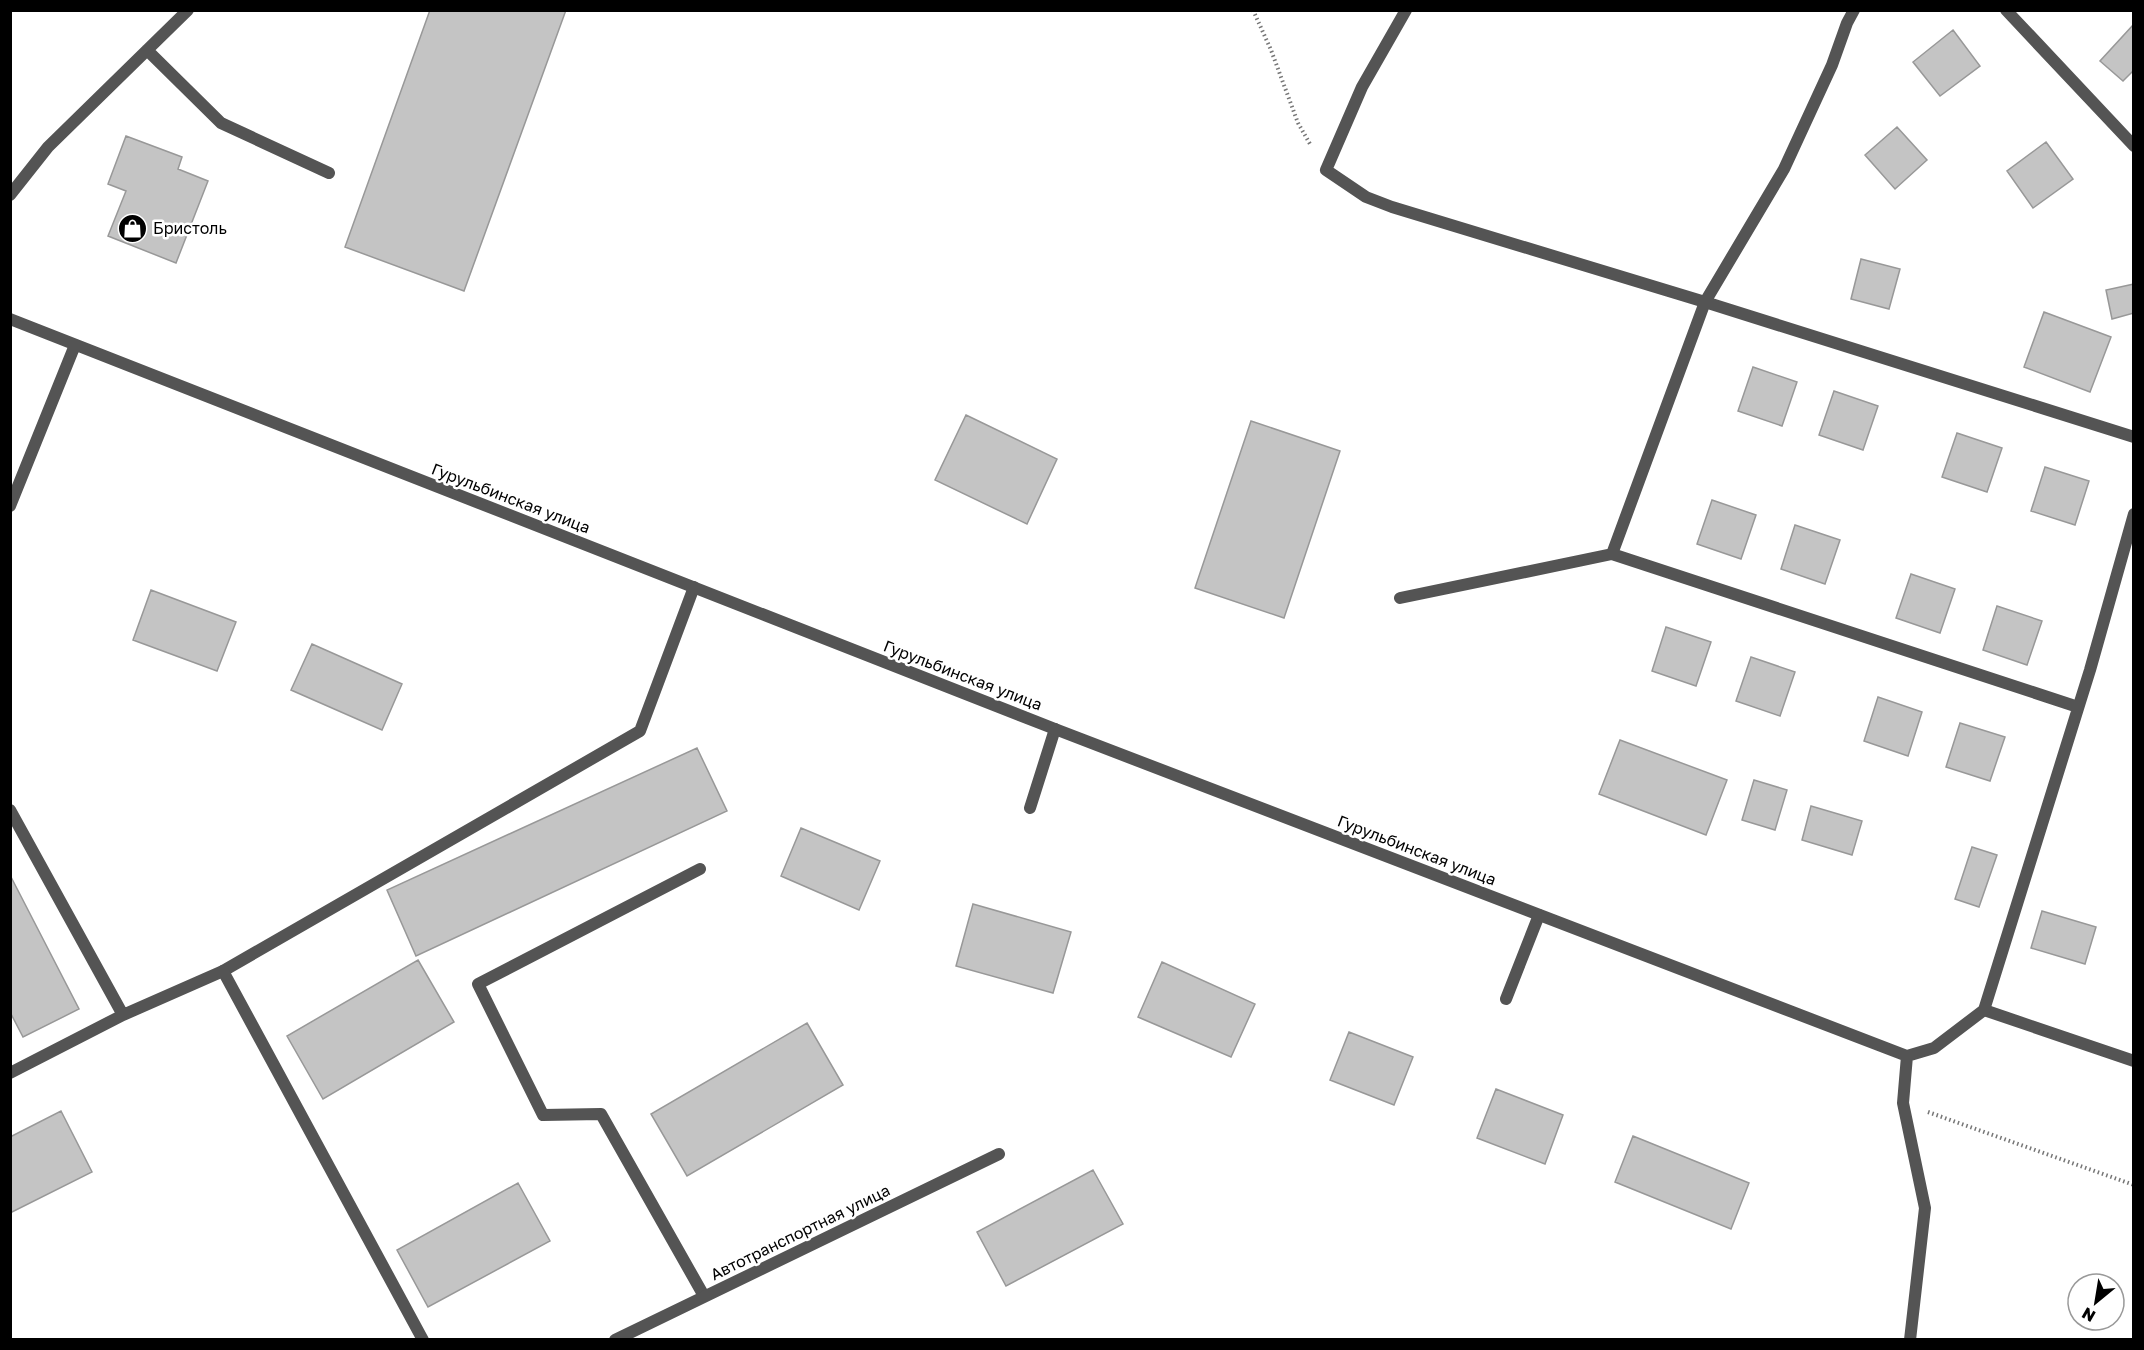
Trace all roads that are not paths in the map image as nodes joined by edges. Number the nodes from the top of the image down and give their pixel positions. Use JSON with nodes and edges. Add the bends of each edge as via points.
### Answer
{"nodes":[{"id":1,"x":188,"y":10,"type":"edge"},
{"id":2,"x":1406,"y":10,"type":"edge"},
{"id":3,"x":1854,"y":10,"type":"edge"},
{"id":4,"x":2006,"y":10,"type":"edge"},
{"id":5,"x":147,"y":50,"type":"junction"},
{"id":6,"x":2133,"y":146,"type":"edge"},
{"id":7,"x":328,"y":173,"type":"dead end"},
{"id":8,"x":10,"y":195,"type":"edge"},
{"id":9,"x":1705,"y":302,"type":"junction"},
{"id":10,"x":10,"y":319,"type":"edge"},
{"id":11,"x":75,"y":345,"type":"junction"},
{"id":12,"x":2133,"y":437,"type":"edge"},
{"id":13,"x":10,"y":506,"type":"edge"},
{"id":14,"x":2133,"y":514,"type":"edge"},
{"id":15,"x":1612,"y":554,"type":"junction"},
{"id":16,"x":694,"y":587,"type":"junction"},
{"id":17,"x":1400,"y":598,"type":"dead end"},
{"id":18,"x":2078,"y":707,"type":"junction"},
{"id":19,"x":1054,"y":729,"type":"junction"},
{"id":20,"x":1030,"y":808,"type":"dead end"},
{"id":21,"x":10,"y":810,"type":"edge"},
{"id":22,"x":700,"y":869,"type":"dead end"},
{"id":23,"x":1539,"y":915,"type":"junction"},
{"id":24,"x":223,"y":971,"type":"junction"},
{"id":25,"x":1506,"y":999,"type":"dead end"},
{"id":26,"x":1984,"y":1010,"type":"junction"},
{"id":27,"x":123,"y":1015,"type":"junction"},
{"id":28,"x":1906,"y":1056,"type":"junction"},
{"id":29,"x":2132,"y":1057,"type":"edge"},
{"id":30,"x":10,"y":1073,"type":"edge"},
{"id":31,"x":999,"y":1154,"type":"dead end"},
{"id":32,"x":704,"y":1296,"type":"junction"},
{"id":33,"x":423,"y":1340,"type":"edge"},
{"id":34,"x":615,"y":1340,"type":"edge"},
{"id":35,"x":1910,"y":1340,"type":"edge"}],
"edges":[{"from":1,"to":5,"type":"street"},
{"from":2,"to":9,"type":"street","via":[[1362,87],[1326,170],[1366,197],[1392,207]]},
{"from":3,"to":9,"type":"street","via":[[1784,169]]},
{"from":4,"to":6,"type":"street"},
{"from":5,"to":7,"type":"street","via":[[221,123]]},
{"from":5,"to":8,"type":"street","via":[[48,147]]},
{"from":9,"to":12,"type":"street"},
{"from":9,"to":15,"type":"street"},
{"from":10,"to":11,"type":"street","name":"Гурульбинская улица"},
{"from":11,"to":13,"type":"street"},
{"from":11,"to":16,"type":"street","name":"Гурульбинская улица"},
{"from":14,"to":18,"type":"street"},
{"from":15,"to":17,"type":"street"},
{"from":15,"to":18,"type":"street"},
{"from":16,"to":19,"type":"street","name":"Гурульбинская улица"},
{"from":16,"to":24,"type":"street","via":[[640,731]]},
{"from":18,"to":26,"type":"street"},
{"from":19,"to":20,"type":"street"},
{"from":19,"to":23,"type":"street","name":"Гурульбинская улица"},
{"from":21,"to":27,"type":"street"},
{"from":22,"to":32,"type":"street","via":[[478,984],[543,1115],[601,1114]]},
{"from":23,"to":25,"type":"street"},
{"from":23,"to":28,"type":"street","name":"Гурульбинская улица"},
{"from":24,"to":27,"type":"street"},
{"from":24,"to":33,"type":"street"},
{"from":26,"to":28,"type":"street","via":[[1934,1048]]},
{"from":26,"to":29,"type":"street"},
{"from":27,"to":30,"type":"street"},
{"from":28,"to":35,"type":"street","via":[[1903,1103],[1925,1208]]},
{"from":31,"to":32,"type":"street","name":"Автотранспортная улица"},
{"from":32,"to":34,"type":"street","name":"Автотранспортная улица"}]}
